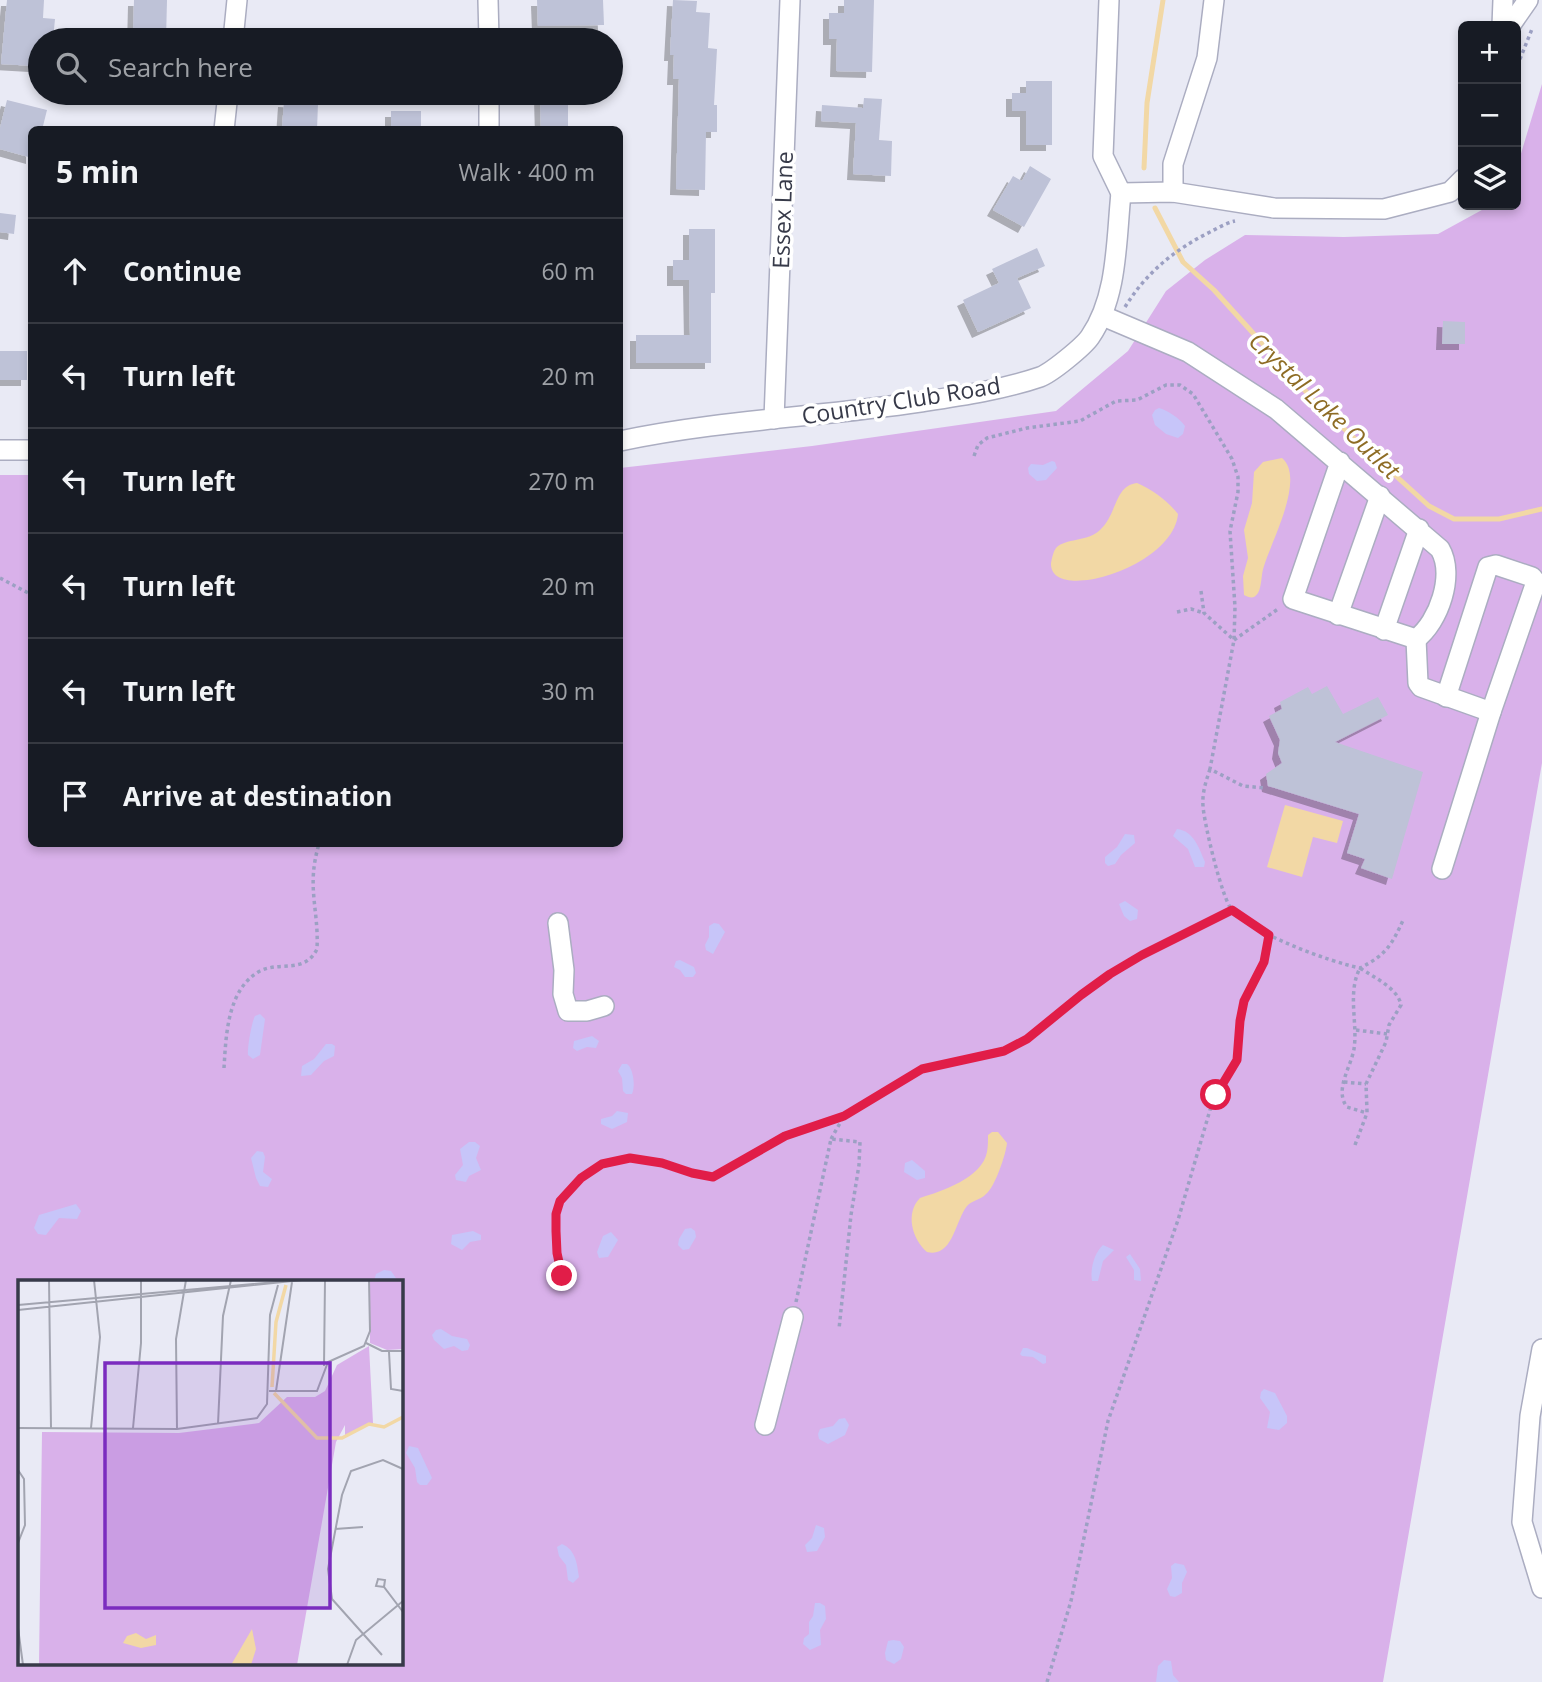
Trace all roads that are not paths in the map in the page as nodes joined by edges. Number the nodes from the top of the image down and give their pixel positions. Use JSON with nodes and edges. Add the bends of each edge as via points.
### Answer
{"nodes":[{"id":1,"x":237,"y":0,"type":"edge"},
{"id":2,"x":488,"y":0,"type":"edge"},
{"id":3,"x":790,"y":0,"type":"edge"},
{"id":4,"x":1109,"y":0,"type":"edge"},
{"id":5,"x":1214,"y":0,"type":"edge"},
{"id":6,"x":1503,"y":0,"type":"edge"},
{"id":7,"x":1528,"y":0,"type":"edge"},
{"id":8,"x":1502,"y":21,"type":"edge"},
{"id":9,"x":1513,"y":21,"type":"edge"},
{"id":10,"x":234,"y":28,"type":"edge"},
{"id":11,"x":489,"y":28,"type":"edge"},
{"id":12,"x":227,"y":105,"type":"edge"},
{"id":13,"x":489,"y":105,"type":"edge"},
{"id":14,"x":224,"y":126,"type":"edge"},
{"id":15,"x":489,"y":126,"type":"edge"},
{"id":16,"x":1458,"y":184,"type":"edge"},
{"id":17,"x":1173,"y":192,"type":"junction"},
{"id":18,"x":1121,"y":193,"type":"junction"},
{"id":19,"x":1103,"y":316,"type":"junction"},
{"id":20,"x":774,"y":419,"type":"junction"},
{"id":21,"x":623,"y":440,"type":"edge"},
{"id":22,"x":0,"y":450,"type":"edge"},
{"id":23,"x":28,"y":450,"type":"edge"},
{"id":24,"x":1340,"y":462,"type":"junction"},
{"id":25,"x":1380,"y":496,"type":"junction"},
{"id":26,"x":1419,"y":529,"type":"junction"},
{"id":27,"x":1338,"y":615,"type":"junction"},
{"id":28,"x":1384,"y":630,"type":"junction"},
{"id":29,"x":1416,"y":639,"type":"junction"},
{"id":30,"x":1447,"y":697,"type":"junction"},
{"id":31,"x":1491,"y":712,"type":"junction"},
{"id":32,"x":1442,"y":869,"type":"dead end"},
{"id":33,"x":558,"y":923,"type":"dead end"},
{"id":34,"x":604,"y":1006,"type":"dead end"},
{"id":35,"x":793,"y":1318,"type":"road end"},
{"id":36,"x":1542,"y":1349,"type":"edge"},
{"id":37,"x":765,"y":1424,"type":"dead end"},
{"id":38,"x":1542,"y":1588,"type":"edge"}],
"edges":[{"from":1,"to":10,"type":"street"},
{"from":2,"to":11,"type":"street"},
{"from":3,"to":20,"type":"street","name":"Essex Lane"},
{"from":4,"to":18,"type":"street","via":[[1103,156]]},
{"from":5,"to":17,"type":"street","via":[[1207,58],[1173,163]]},
{"from":6,"to":8,"type":"street"},
{"from":7,"to":9,"type":"street"},
{"from":12,"to":14,"type":"street"},
{"from":13,"to":15,"type":"street"},
{"from":16,"to":17,"type":"street","via":[[1450,192],[1384,209],[1274,208]]},
{"from":17,"to":18,"type":"street"},
{"from":18,"to":19,"type":"street","name":"Country Club Road","via":[[1112,281]]},
{"from":19,"to":20,"type":"street","name":"Country Club Road","via":[[1088,340],[1043,376],[965,395]]},
{"from":19,"to":24,"type":"street","via":[[1188,352],[1276,409]]},
{"from":20,"to":21,"type":"street","name":"Country Club Road"},
{"from":22,"to":23,"type":"street"},
{"from":24,"to":25,"type":"street"},
{"from":24,"to":27,"type":"street","via":[[1293,600]]},
{"from":25,"to":26,"type":"street"},
{"from":25,"to":27,"type":"street"},
{"from":26,"to":28,"type":"street"},
{"from":26,"to":29,"type":"street","via":[[1440,549],[1447,570],[1433,619]]},
{"from":27,"to":28,"type":"street"},
{"from":28,"to":29,"type":"street"},
{"from":29,"to":30,"type":"street","via":[[1418,683]]},
{"from":30,"to":31,"type":"street"},
{"from":30,"to":31,"type":"street","via":[[1488,567],[1496,565],[1532,577],[1536,583]]},
{"from":31,"to":32,"type":"street"},
{"from":33,"to":34,"type":"street","via":[[568,1010],[587,1012]]},
{"from":35,"to":37,"type":"street"},
{"from":36,"to":38,"type":"street","via":[[1530,1416],[1522,1522]]}]}
